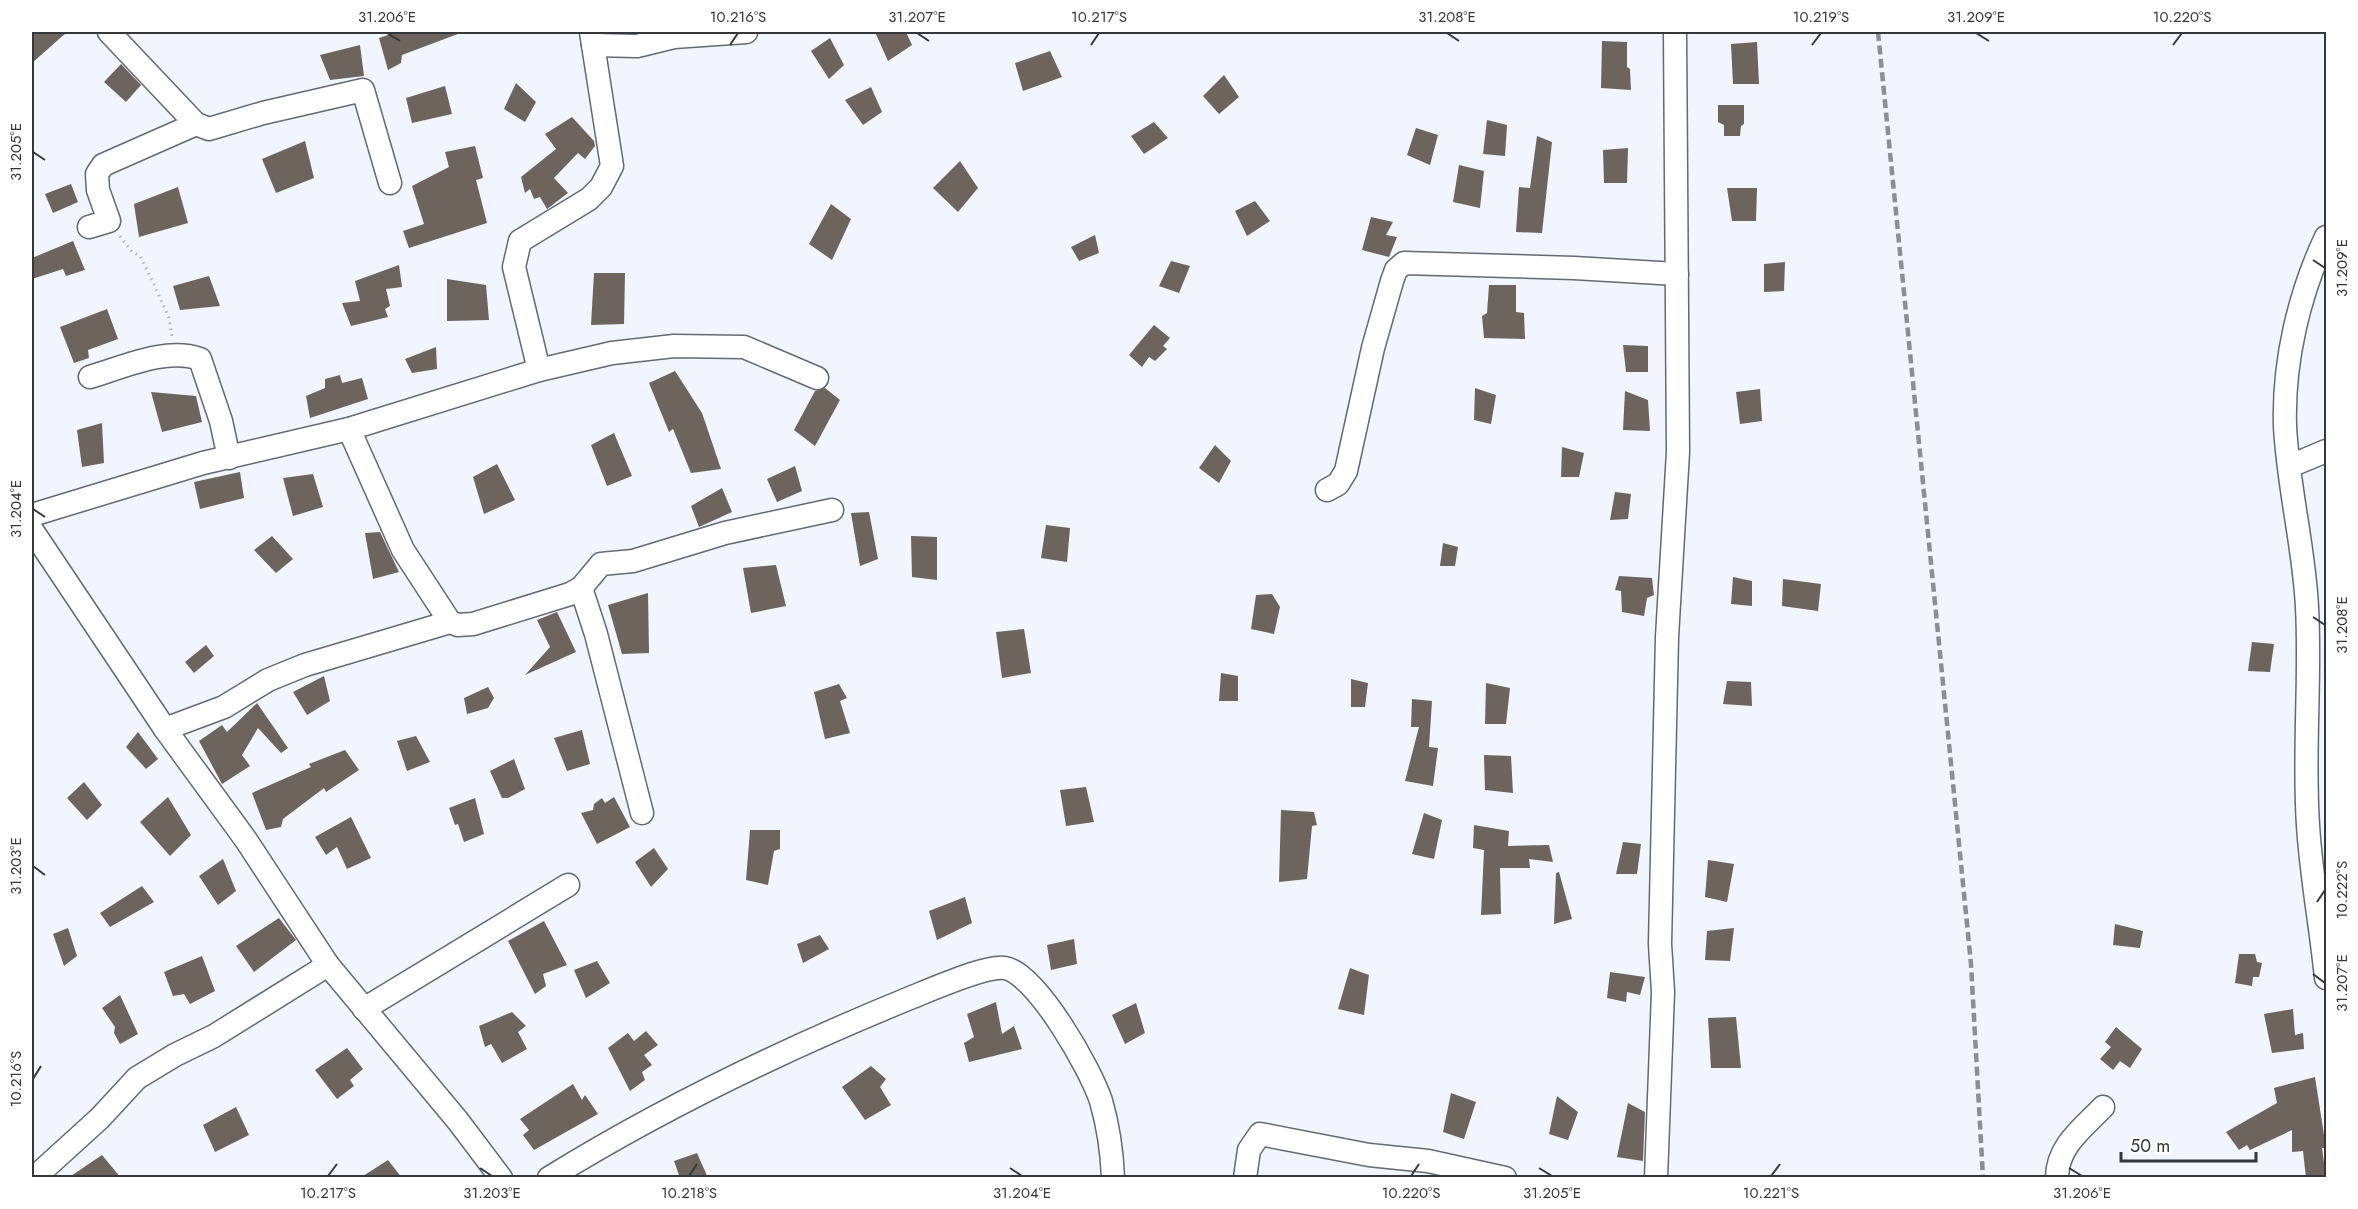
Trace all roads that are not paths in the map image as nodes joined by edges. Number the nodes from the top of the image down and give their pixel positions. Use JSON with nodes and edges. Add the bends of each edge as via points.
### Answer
{"nodes":[{"id":1,"x":109,"y":32,"type":"edge"},
{"id":2,"x":746,"y":32,"type":"edge"},
{"id":3,"x":1675,"y":32,"type":"edge"},
{"id":4,"x":592,"y":38,"type":"edge"},
{"id":5,"x":196,"y":124,"type":"junction"},
{"id":6,"x":390,"y":183,"type":"dead end"},
{"id":7,"x":99,"y":223,"type":"road end"},
{"id":8,"x":2326,"y":237,"type":"edge"},
{"id":9,"x":1677,"y":274,"type":"junction"},
{"id":10,"x":538,"y":370,"type":"junction"},
{"id":11,"x":90,"y":377,"type":"dead end"},
{"id":12,"x":817,"y":378,"type":"dead end"},
{"id":13,"x":349,"y":429,"type":"junction"},
{"id":14,"x":2326,"y":451,"type":"edge"},
{"id":15,"x":229,"y":458,"type":"junction"},
{"id":16,"x":2290,"y":466,"type":"junction"},
{"id":17,"x":1327,"y":490,"type":"dead end"},
{"id":18,"x":832,"y":510,"type":"dead end"},
{"id":19,"x":32,"y":515,"type":"edge"},
{"id":20,"x":32,"y":530,"type":"edge"},
{"id":21,"x":581,"y":588,"type":"junction"},
{"id":22,"x":2317,"y":605,"type":"edge"},
{"id":23,"x":450,"y":622,"type":"junction"},
{"id":24,"x":165,"y":729,"type":"junction"},
{"id":25,"x":642,"y":813,"type":"dead end"},
{"id":26,"x":568,"y":885,"type":"dead end"},
{"id":27,"x":327,"y":965,"type":"junction"},
{"id":28,"x":2326,"y":978,"type":"edge"},
{"id":29,"x":363,"y":1009,"type":"junction"},
{"id":30,"x":2103,"y":1107,"type":"dead end"},
{"id":31,"x":34,"y":1178,"type":"edge"},
{"id":32,"x":501,"y":1178,"type":"edge"},
{"id":33,"x":549,"y":1178,"type":"edge"},
{"id":34,"x":1113,"y":1178,"type":"edge"},
{"id":35,"x":1245,"y":1178,"type":"edge"},
{"id":36,"x":1505,"y":1178,"type":"edge"},
{"id":37,"x":1656,"y":1178,"type":"edge"},
{"id":38,"x":2057,"y":1178,"type":"edge"}],
"edges":[{"from":1,"to":5,"type":"street"},
{"from":2,"to":4,"type":"street","via":[[674,37],[637,45]]},
{"from":3,"to":9,"type":"street"},
{"from":4,"to":10,"type":"street","via":[[612,166],[589,199],[520,241],[514,267]]},
{"from":5,"to":6,"type":"street","via":[[209,129],[263,112],[363,90]]},
{"from":5,"to":7,"type":"street","via":[[104,165],[97,174]]},
{"from":8,"to":16,"type":"street","via":[[2296,321],[2285,399]]},
{"from":9,"to":17,"type":"street","via":[[1404,264],[1396,270],[1373,348],[1346,471],[1338,484]]},
{"from":9,"to":37,"type":"street","via":[[1678,452],[1667,637],[1660,944],[1663,992]]},
{"from":10,"to":12,"type":"street","via":[[612,353],[713,345],[744,347]]},
{"from":10,"to":13,"type":"street"},
{"from":11,"to":15,"type":"street","via":[[175,354],[200,359]]},
{"from":13,"to":15,"type":"street"},
{"from":13,"to":23,"type":"street","via":[[403,550]]},
{"from":14,"to":16,"type":"street"},
{"from":15,"to":19,"type":"street"},
{"from":16,"to":22,"type":"street","via":[[2303,552]]},
{"from":18,"to":21,"type":"street","via":[[725,533],[633,561],[601,564]]},
{"from":20,"to":24,"type":"street"},
{"from":21,"to":23,"type":"street","via":[[473,624]]},
{"from":21,"to":25,"type":"street"},
{"from":22,"to":28,"type":"street","via":[[2308,825]]},
{"from":23,"to":24,"type":"street","via":[[305,665],[268,680],[224,707]]},
{"from":24,"to":27,"type":"street","via":[[246,840]]},
{"from":26,"to":29,"type":"street"},
{"from":27,"to":29,"type":"street"},
{"from":27,"to":31,"type":"street","via":[[214,1036],[137,1078]]},
{"from":29,"to":32,"type":"street","via":[[458,1120]]},
{"from":30,"to":38,"type":"street","via":[[2069,1141],[2057,1167]]},
{"from":33,"to":34,"type":"street","via":[[698,1092],[852,1022],[953,981],[1002,968],[1017,972],[1046,1004],[1087,1071],[1101,1101]]},
{"from":35,"to":36,"type":"street","via":[[1249,1150],[1260,1134],[1369,1155],[1428,1161]]}]}
